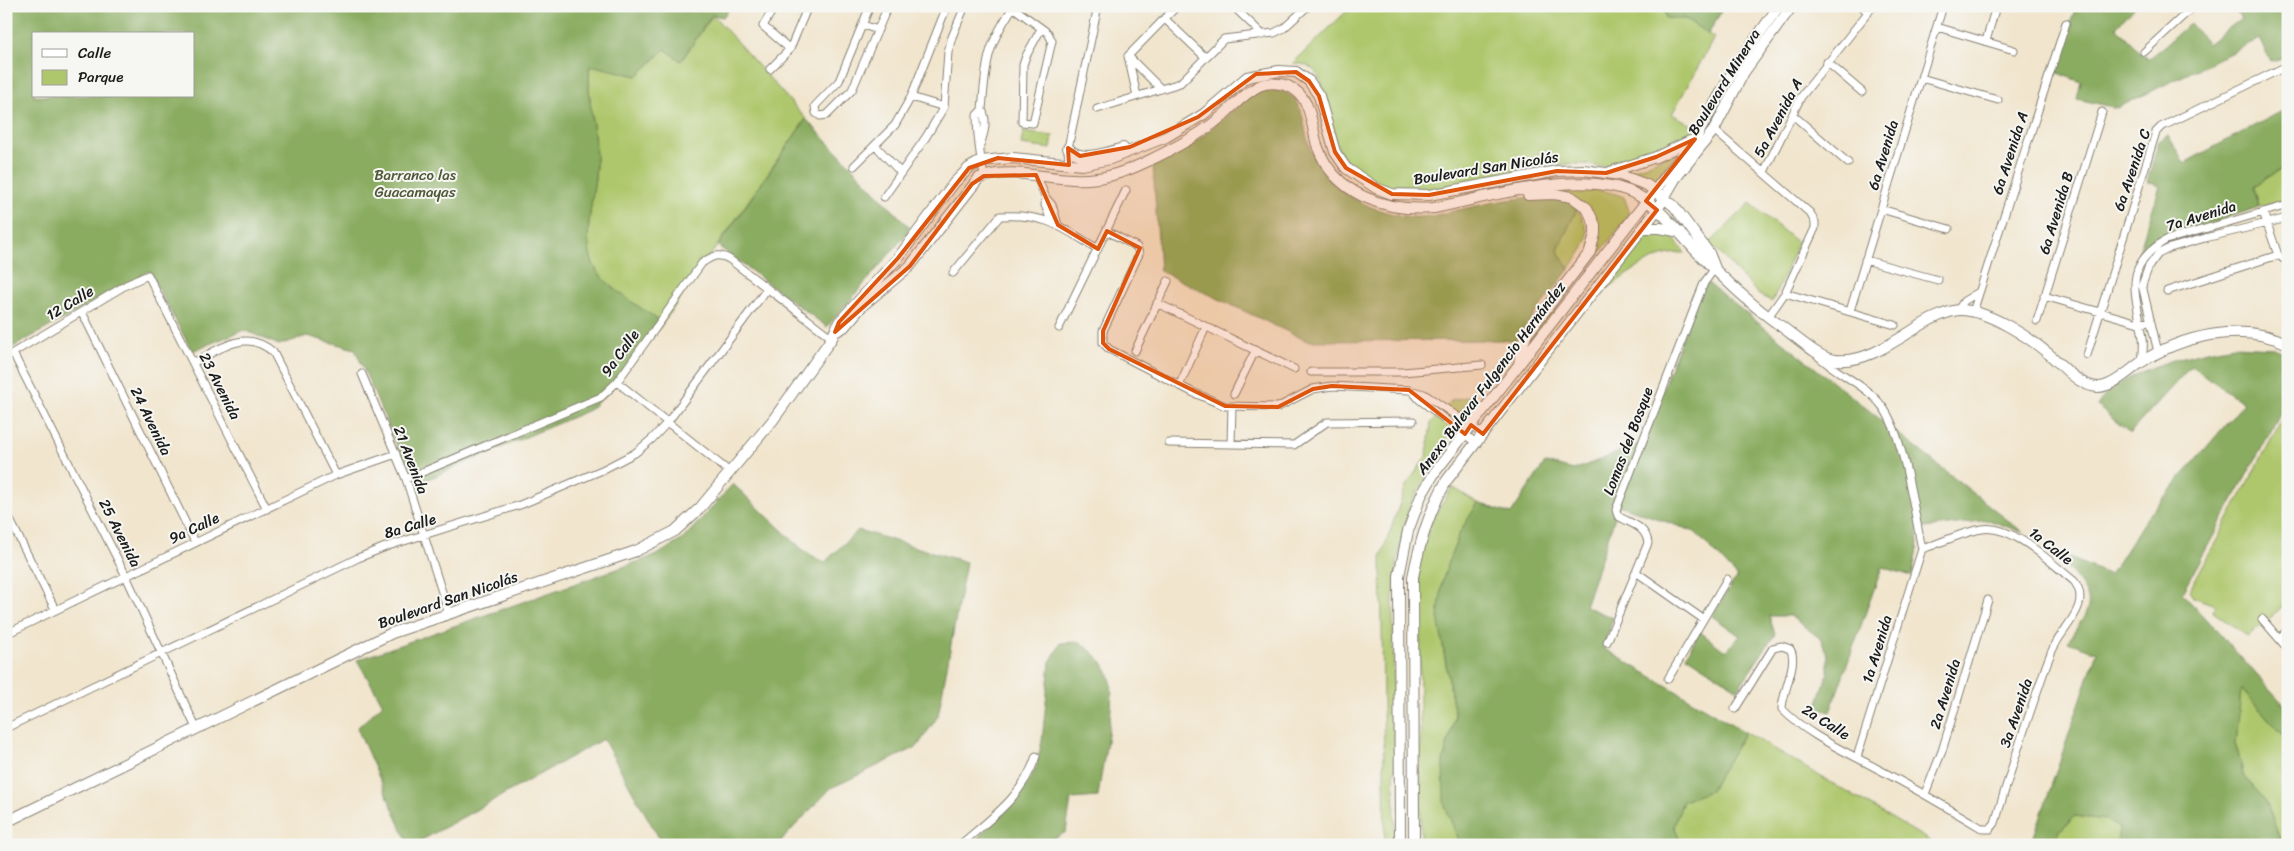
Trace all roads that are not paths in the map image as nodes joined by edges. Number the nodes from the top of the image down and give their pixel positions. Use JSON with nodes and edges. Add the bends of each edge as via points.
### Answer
{"nodes":[{"id":1,"x":775,"y":6,"type":"edge"},
{"id":2,"x":808,"y":6,"type":"edge"},
{"id":3,"x":870,"y":6,"type":"edge"},
{"id":4,"x":888,"y":6,"type":"edge"},
{"id":5,"x":947,"y":6,"type":"edge"},
{"id":6,"x":965,"y":6,"type":"edge"},
{"id":7,"x":1098,"y":6,"type":"edge"},
{"id":8,"x":1177,"y":6,"type":"edge"},
{"id":9,"x":1233,"y":6,"type":"edge"},
{"id":10,"x":1308,"y":6,"type":"edge"},
{"id":11,"x":1792,"y":6,"type":"edge"},
{"id":12,"x":1862,"y":6,"type":"edge"},
{"id":13,"x":1873,"y":6,"type":"edge"},
{"id":14,"x":1943,"y":6,"type":"edge"},
{"id":15,"x":1996,"y":6,"type":"edge"},
{"id":16,"x":2194,"y":6,"type":"edge"},
{"id":17,"x":1012,"y":7,"type":"edge"},
{"id":18,"x":1778,"y":7,"type":"edge"},
{"id":19,"x":1868,"y":13,"type":"junction"},
{"id":20,"x":1165,"y":19,"type":"junction"},
{"id":21,"x":2066,"y":23,"type":"dead end"},
{"id":22,"x":863,"y":25,"type":"junction"},
{"id":23,"x":1937,"y":27,"type":"junction"},
{"id":24,"x":1041,"y":29,"type":"junction"},
{"id":25,"x":878,"y":30,"type":"junction"},
{"id":26,"x":1262,"y":35,"type":"junction"},
{"id":27,"x":1986,"y":41,"type":"junction"},
{"id":28,"x":790,"y":49,"type":"junction"},
{"id":29,"x":2014,"y":50,"type":"dead end"},
{"id":30,"x":2144,"y":52,"type":"dead end"},
{"id":31,"x":1128,"y":56,"type":"junction"},
{"id":32,"x":1206,"y":58,"type":"junction"},
{"id":33,"x":1827,"y":62,"type":"junction"},
{"id":34,"x":2287,"y":66,"type":"edge"},
{"id":35,"x":770,"y":69,"type":"dead end"},
{"id":36,"x":1921,"y":78,"type":"junction"},
{"id":37,"x":1161,"y":89,"type":"junction"},
{"id":38,"x":1862,"y":92,"type":"dead end"},
{"id":39,"x":1137,"y":96,"type":"junction"},
{"id":40,"x":911,"y":97,"type":"junction"},
{"id":41,"x":1998,"y":100,"type":"dead end"},
{"id":42,"x":944,"y":107,"type":"junction"},
{"id":43,"x":1097,"y":109,"type":"dead end"},
{"id":44,"x":2102,"y":112,"type":"dead end"},
{"id":45,"x":1793,"y":115,"type":"junction"},
{"id":46,"x":1198,"y":118,"type":"junction"},
{"id":47,"x":1714,"y":130,"type":"junction"},
{"id":48,"x":1695,"y":139,"type":"junction"},
{"id":49,"x":875,"y":145,"type":"junction"},
{"id":50,"x":1068,"y":148,"type":"junction"},
{"id":51,"x":982,"y":161,"type":"junction"},
{"id":52,"x":1848,"y":162,"type":"dead end"},
{"id":53,"x":1068,"y":165,"type":"junction"},
{"id":54,"x":854,"y":166,"type":"dead end"},
{"id":55,"x":1764,"y":172,"type":"junction"},
{"id":56,"x":901,"y":173,"type":"junction"},
{"id":57,"x":1606,"y":173,"type":"junction"},
{"id":58,"x":1039,"y":175,"type":"junction"},
{"id":59,"x":984,"y":176,"type":"junction"},
{"id":60,"x":1126,"y":190,"type":"dead end"},
{"id":61,"x":1654,"y":190,"type":"junction"},
{"id":62,"x":884,"y":197,"type":"dead end"},
{"id":63,"x":1485,"y":198,"type":"junction"},
{"id":64,"x":1665,"y":198,"type":"junction"},
{"id":65,"x":1646,"y":201,"type":"junction"},
{"id":66,"x":2288,"y":205,"type":"edge"},
{"id":67,"x":1881,"y":209,"type":"junction"},
{"id":68,"x":1657,"y":210,"type":"junction"},
{"id":69,"x":2263,"y":212,"type":"junction"},
{"id":70,"x":2288,"y":218,"type":"edge"},
{"id":71,"x":2266,"y":222,"type":"junction"},
{"id":72,"x":1054,"y":224,"type":"junction"},
{"id":73,"x":1644,"y":228,"type":"junction"},
{"id":74,"x":1949,"y":229,"type":"dead end"},
{"id":75,"x":2202,"y":229,"type":"junction"},
{"id":76,"x":1107,"y":231,"type":"junction"},
{"id":77,"x":1680,"y":232,"type":"junction"},
{"id":78,"x":2205,"y":238,"type":"junction"},
{"id":79,"x":1098,"y":249,"type":"junction"},
{"id":80,"x":2278,"y":255,"type":"junction"},
{"id":81,"x":1865,"y":260,"type":"junction"},
{"id":82,"x":2288,"y":262,"type":"edge"},
{"id":83,"x":1715,"y":268,"type":"junction"},
{"id":84,"x":953,"y":274,"type":"dead end"},
{"id":85,"x":148,"y":275,"type":"joint"},
{"id":86,"x":1938,"y":280,"type":"dead end"},
{"id":87,"x":1168,"y":281,"type":"dead end"},
{"id":88,"x":768,"y":289,"type":"junction"},
{"id":89,"x":2167,"y":290,"type":"dead end"},
{"id":90,"x":1980,"y":292,"type":"junction"},
{"id":91,"x":1785,"y":293,"type":"junction"},
{"id":92,"x":2044,"y":296,"type":"junction"},
{"id":93,"x":1158,"y":303,"type":"junction"},
{"id":94,"x":1958,"y":310,"type":"junction"},
{"id":95,"x":1850,"y":311,"type":"junction"},
{"id":96,"x":82,"y":312,"type":"junction"},
{"id":97,"x":1973,"y":312,"type":"junction"},
{"id":98,"x":2100,"y":313,"type":"junction"},
{"id":99,"x":1768,"y":317,"type":"junction"},
{"id":100,"x":2037,"y":321,"type":"dead end"},
{"id":101,"x":2150,"y":322,"type":"junction"},
{"id":102,"x":2139,"y":323,"type":"junction"},
{"id":103,"x":1895,"y":325,"type":"dead end"},
{"id":104,"x":1059,"y":328,"type":"dead end"},
{"id":105,"x":1206,"y":328,"type":"junction"},
{"id":106,"x":834,"y":335,"type":"junction"},
{"id":107,"x":1801,"y":340,"type":"junction"},
{"id":108,"x":2288,"y":344,"type":"edge"},
{"id":109,"x":1255,"y":350,"type":"junction"},
{"id":110,"x":1135,"y":351,"type":"dead end"},
{"id":111,"x":2158,"y":352,"type":"junction"},
{"id":112,"x":13,"y":353,"type":"junction"},
{"id":113,"x":2087,"y":355,"type":"dead end"},
{"id":114,"x":6,"y":357,"type":"edge"},
{"id":115,"x":2142,"y":362,"type":"junction"},
{"id":116,"x":193,"y":363,"type":"junction"},
{"id":117,"x":1482,"y":365,"type":"dead end"},
{"id":118,"x":1519,"y":365,"type":"junction"},
{"id":119,"x":1294,"y":369,"type":"dead end"},
{"id":120,"x":1311,"y":372,"type":"dead end"},
{"id":121,"x":1341,"y":373,"type":"junction"},
{"id":122,"x":362,"y":374,"type":"dead end"},
{"id":123,"x":617,"y":382,"type":"junction"},
{"id":124,"x":1179,"y":386,"type":"junction"},
{"id":125,"x":1340,"y":386,"type":"junction"},
{"id":126,"x":1414,"y":392,"type":"junction"},
{"id":127,"x":1234,"y":394,"type":"dead end"},
{"id":128,"x":1232,"y":406,"type":"junction"},
{"id":129,"x":1413,"y":421,"type":"dead end"},
{"id":130,"x":666,"y":423,"type":"junction"},
{"id":131,"x":1471,"y":425,"type":"junction"},
{"id":132,"x":1465,"y":434,"type":"junction"},
{"id":133,"x":1483,"y":434,"type":"junction"},
{"id":134,"x":1170,"y":443,"type":"dead end"},
{"id":135,"x":1476,"y":443,"type":"junction"},
{"id":136,"x":1231,"y":444,"type":"junction"},
{"id":137,"x":396,"y":454,"type":"junction"},
{"id":138,"x":731,"y":473,"type":"junction"},
{"id":139,"x":336,"y":475,"type":"junction"},
{"id":140,"x":406,"y":480,"type":"junction"},
{"id":141,"x":267,"y":509,"type":"junction"},
{"id":142,"x":6,"y":512,"type":"edge"},
{"id":143,"x":424,"y":537,"type":"junction"},
{"id":144,"x":195,"y":542,"type":"junction"},
{"id":145,"x":1922,"y":549,"type":"junction"},
{"id":146,"x":1636,"y":572,"type":"junction"},
{"id":147,"x":126,"y":576,"type":"junction"},
{"id":148,"x":1727,"y":579,"type":"dead end"},
{"id":149,"x":1988,"y":600,"type":"dead end"},
{"id":150,"x":55,"y":609,"type":"junction"},
{"id":151,"x":2077,"y":610,"type":"joint"},
{"id":152,"x":448,"y":614,"type":"junction"},
{"id":153,"x":1703,"y":619,"type":"junction"},
{"id":154,"x":2262,"y":620,"type":"dead end"},
{"id":155,"x":2288,"y":630,"type":"edge"},
{"id":156,"x":6,"y":634,"type":"edge"},
{"id":157,"x":2278,"y":638,"type":"junction"},
{"id":158,"x":1607,"y":642,"type":"dead end"},
{"id":159,"x":2288,"y":648,"type":"edge"},
{"id":160,"x":161,"y":654,"type":"junction"},
{"id":161,"x":1668,"y":679,"type":"dead end"},
{"id":162,"x":1735,"y":709,"type":"dead end"},
{"id":163,"x":6,"y":728,"type":"edge"},
{"id":164,"x":196,"y":728,"type":"junction"},
{"id":165,"x":1036,"y":756,"type":"dead end"},
{"id":166,"x":1857,"y":757,"type":"junction"},
{"id":167,"x":1925,"y":794,"type":"junction"},
{"id":168,"x":6,"y":822,"type":"edge"},
{"id":169,"x":1990,"y":829,"type":"joint"},
{"id":170,"x":960,"y":845,"type":"edge"},
{"id":171,"x":1400,"y":845,"type":"edge"},
{"id":172,"x":1414,"y":845,"type":"edge"}],
"edges":[{"from":1,"to":28,"type":"street","via":[[763,26]]},
{"from":2,"to":28,"type":"street"},
{"from":3,"to":22,"type":"street"},
{"from":4,"to":25,"type":"street"},
{"from":5,"to":40,"type":"street"},
{"from":6,"to":42,"type":"street","via":[[948,52]]},
{"from":7,"to":50,"type":"street"},
{"from":8,"to":20,"type":"street"},
{"from":9,"to":26,"type":"street"},
{"from":10,"to":26,"type":"street","via":[[1284,28]]},
{"from":11,"to":47,"type":"main road","name":"Boulevard Minerva","via":[[1744,72]]},
{"from":12,"to":19,"type":"street"},
{"from":13,"to":19,"type":"street","name":"5a Avenida A"},
{"from":14,"to":23,"type":"street","name":"6a Avenida"},
{"from":15,"to":27,"type":"street"},
{"from":16,"to":30,"type":"street"},
{"from":17,"to":24,"type":"street"},
{"from":17,"to":51,"type":"street","via":[[989,49],[982,110],[977,115]]},
{"from":18,"to":48,"type":"main road","name":"Boulevard Minerva","via":[[1736,66]]},
{"from":19,"to":33,"type":"street","name":"5a Avenida A"},
{"from":20,"to":31,"type":"street"},
{"from":20,"to":32,"type":"street"},
{"from":21,"to":90,"type":"street","name":"6a Avenida A"},
{"from":22,"to":25,"type":"street"},
{"from":22,"to":25,"type":"street","via":[[839,81],[815,106],[820,116],[827,115],[852,90]]},
{"from":23,"to":27,"type":"street"},
{"from":23,"to":36,"type":"street","name":"6a Avenida"},
{"from":24,"to":24,"type":"street","via":[[1052,41],[1033,123],[1022,122],[1024,65]]},
{"from":26,"to":32,"type":"street","via":[[1224,39]]},
{"from":27,"to":29,"type":"street"},
{"from":28,"to":35,"type":"street"},
{"from":31,"to":37,"type":"street"},
{"from":31,"to":39,"type":"street"},
{"from":32,"to":37,"type":"street","via":[[1180,83]]},
{"from":33,"to":38,"type":"street"},
{"from":33,"to":45,"type":"street","name":"5a Avenida A","via":[[1801,97]]},
{"from":34,"to":98,"type":"street","name":"6a Avenida C","via":[[2156,132]]},
{"from":36,"to":41,"type":"street"},
{"from":36,"to":67,"type":"street","name":"6a Avenida"},
{"from":37,"to":39,"type":"street"},
{"from":39,"to":43,"type":"street"},
{"from":40,"to":42,"type":"street"},
{"from":40,"to":49,"type":"street","via":[[895,125]]},
{"from":42,"to":56,"type":"street"},
{"from":44,"to":92,"type":"street","name":"6a Avenida B"},
{"from":45,"to":52,"type":"street"},
{"from":45,"to":55,"type":"street","name":"5a Avenida A"},
{"from":46,"to":50,"type":"main road","via":[[1107,152],[1080,156]]},
{"from":46,"to":53,"type":"main road","name":"Boulevard San Nicolás","via":[[1134,152],[1092,163]]},
{"from":46,"to":57,"type":"main road","name":"Boulevard San Nicolás","via":[[1247,77],[1279,71],[1296,72],[1309,81],[1319,96],[1335,152],[1346,168],[1361,180],[1392,194],[1429,195],[1557,171]]},
{"from":47,"to":55,"type":"street"},
{"from":47,"to":64,"type":"main road","name":"Boulevard Minerva"},
{"from":48,"to":57,"type":"main road","via":[[1656,158]]},
{"from":48,"to":61,"type":"main road","name":"Boulevard Minerva"},
{"from":49,"to":54,"type":"street"},
{"from":49,"to":56,"type":"street"},
{"from":50,"to":53,"type":"street"},
{"from":51,"to":53,"type":"main road","name":"Boulevard San Nicolás","via":[[1013,158]]},
{"from":51,"to":59,"type":"street"},
{"from":51,"to":106,"type":"main road","name":"Boulevard San Nicolás","via":[[969,168],[954,183],[898,258],[839,322]]},
{"from":53,"to":58,"type":"main road","via":[[1064,173]]},
{"from":55,"to":91,"type":"street","via":[[1810,213],[1815,222]]},
{"from":56,"to":62,"type":"street"},
{"from":57,"to":61,"type":"main road","name":"Boulevard San Nicolás","via":[[1633,179]]},
{"from":58,"to":59,"type":"main road","name":"Boulevard San Nicolás"},
{"from":58,"to":63,"type":"main road","name":"Boulevard San Nicolás","via":[[1087,180],[1121,174],[1195,136],[1260,85],[1274,83],[1300,94],[1308,107],[1326,166],[1352,191],[1382,204],[1417,210]]},
{"from":58,"to":72,"type":"street","via":[[1046,198],[1052,205]]},
{"from":59,"to":106,"type":"main road","name":"Boulevard San Nicolás","via":[[972,184],[910,266],[862,306]]},
{"from":60,"to":76,"type":"street"},
{"from":61,"to":64,"type":"main road","name":"Boulevard San Nicolás"},
{"from":61,"to":65,"type":"main road","name":"Anexo Bulevar Fulgencio Hernández"},
{"from":63,"to":65,"type":"main road","name":"Boulevard San Nicolás","via":[[1549,185],[1588,184],[1613,187]]},
{"from":63,"to":118,"type":"main road","via":[[1563,194],[1587,208],[1594,225],[1594,243],[1590,252],[1527,334]]},
{"from":64,"to":68,"type":"main road","name":"Anexo Bulevar Fulgencio Hernández"},
{"from":64,"to":83,"type":"main road","name":"Boulevard San Nicolás","via":[[1692,228]]},
{"from":65,"to":68,"type":"main road","name":"Boulevard San Nicolás"},
{"from":65,"to":118,"type":"main road","name":"Anexo Bulevar Fulgencio Hernández"},
{"from":66,"to":69,"type":"street","name":"7a Avenida"},
{"from":67,"to":74,"type":"street"},
{"from":67,"to":81,"type":"street","name":"6a Avenida"},
{"from":68,"to":73,"type":"main road","name":"Anexo Bulevar Fulgencio Hernández"},
{"from":68,"to":77,"type":"main road","name":"Boulevard San Nicolás"},
{"from":69,"to":71,"type":"street"},
{"from":69,"to":75,"type":"street","name":"7a Avenida"},
{"from":70,"to":71,"type":"street","name":"7a Avenida"},
{"from":71,"to":78,"type":"street","name":"7a Avenida"},
{"from":71,"to":80,"type":"street"},
{"from":72,"to":79,"type":"street"},
{"from":72,"to":84,"type":"street","via":[[1033,216],[1000,216]]},
{"from":73,"to":77,"type":"main road"},
{"from":73,"to":133,"type":"main road","name":"Anexo Bulevar Fulgencio Hernández"},
{"from":75,"to":78,"type":"street"},
{"from":75,"to":102,"type":"street","name":"7a Avenida","via":[[2166,240],[2142,260],[2134,284]]},
{"from":76,"to":79,"type":"street"},
{"from":76,"to":124,"type":"street","via":[[1137,247],[1139,254],[1103,331],[1103,343]]},
{"from":77,"to":83,"type":"main road","name":"Boulevard San Nicolás"},
{"from":78,"to":101,"type":"street","name":"7a Avenida","via":[[2158,254],[2149,266],[2142,285]]},
{"from":79,"to":104,"type":"street"},
{"from":80,"to":82,"type":"street"},
{"from":80,"to":89,"type":"street"},
{"from":81,"to":86,"type":"street"},
{"from":81,"to":95,"type":"street","name":"6a Avenida"},
{"from":83,"to":99,"type":"main road"},
{"from":83,"to":146,"type":"street","name":"Lomas del Bosque","via":[[1704,283],[1616,510],[1618,516],[1642,529],[1647,536],[1648,543]]},
{"from":85,"to":96,"type":"street","name":"12 Calle"},
{"from":85,"to":116,"type":"street","name":"23 Avenida"},
{"from":87,"to":93,"type":"street"},
{"from":88,"to":106,"type":"street"},
{"from":88,"to":123,"type":"street","name":"9a Calle","via":[[729,259],[718,255],[702,263]]},
{"from":88,"to":130,"type":"street","name":"8a Calle"},
{"from":90,"to":94,"type":"street","via":[[1964,301]]},
{"from":90,"to":97,"type":"street","name":"6a Avenida A"},
{"from":91,"to":95,"type":"street"},
{"from":91,"to":99,"type":"street"},
{"from":92,"to":98,"type":"street"},
{"from":92,"to":100,"type":"street","name":"6a Avenida B"},
{"from":93,"to":105,"type":"street"},
{"from":93,"to":110,"type":"street"},
{"from":94,"to":97,"type":"main road"},
{"from":94,"to":107,"type":"main road","via":[[1944,313],[1858,359],[1834,360]]},
{"from":95,"to":103,"type":"street"},
{"from":96,"to":112,"type":"street","name":"12 Calle"},
{"from":96,"to":144,"type":"street","name":"24 Avenida"},
{"from":97,"to":115,"type":"main road","via":[[2025,336],[2091,385],[2102,387],[2111,383]]},
{"from":98,"to":102,"type":"street"},
{"from":98,"to":113,"type":"street","name":"6a Avenida C"},
{"from":99,"to":107,"type":"main road"},
{"from":101,"to":102,"type":"street"},
{"from":101,"to":111,"type":"street","name":"7a Avenida"},
{"from":102,"to":115,"type":"street","name":"7a Avenida","via":[[2143,339]]},
{"from":105,"to":109,"type":"street"},
{"from":105,"to":124,"type":"street"},
{"from":106,"to":138,"type":"main road","name":"Boulevard San Nicolás"},
{"from":107,"to":145,"type":"street","via":[[1830,367],[1869,392],[1891,421]]},
{"from":108,"to":111,"type":"main road","via":[[2261,335],[2237,332],[2200,337]]},
{"from":109,"to":119,"type":"street"},
{"from":109,"to":127,"type":"street"},
{"from":111,"to":115,"type":"main road"},
{"from":112,"to":114,"type":"street","name":"12 Calle"},
{"from":112,"to":147,"type":"street","name":"25 Avenida"},
{"from":116,"to":139,"type":"street","via":[[236,341],[256,342],[273,352]]},
{"from":116,"to":141,"type":"street","name":"23 Avenida"},
{"from":117,"to":121,"type":"street","via":[[1403,372]]},
{"from":118,"to":131,"type":"main road","name":"Anexo Bulevar Fulgencio Hernández"},
{"from":120,"to":121,"type":"street"},
{"from":121,"to":125,"type":"street"},
{"from":122,"to":137,"type":"street","name":"21 Avenida"},
{"from":123,"to":130,"type":"street"},
{"from":123,"to":140,"type":"street","name":"9a Calle","via":[[593,401]]},
{"from":124,"to":128,"type":"street","via":[[1219,404]]},
{"from":125,"to":126,"type":"street"},
{"from":125,"to":128,"type":"street","via":[[1313,389],[1278,407]]},
{"from":126,"to":131,"type":"street","via":[[1424,394]]},
{"from":126,"to":132,"type":"street"},
{"from":128,"to":136,"type":"street"},
{"from":129,"to":136,"type":"street","via":[[1327,422],[1294,445]]},
{"from":130,"to":138,"type":"street"},
{"from":130,"to":143,"type":"street","name":"8a Calle","via":[[635,453],[608,467],[520,505]]},
{"from":131,"to":132,"type":"main road","name":"Anexo Bulevar Fulgencio Hernández"},
{"from":131,"to":133,"type":"street"},
{"from":132,"to":135,"type":"street"},
{"from":132,"to":171,"type":"main road","name":"Anexo Bulevar Fulgencio Hernández","via":[[1421,496],[1408,531],[1399,576]]},
{"from":133,"to":135,"type":"main road","name":"Anexo Bulevar Fulgencio Hernández"},
{"from":134,"to":136,"type":"street"},
{"from":135,"to":172,"type":"main road","name":"Anexo Bulevar Fulgencio Hernández","via":[[1447,480],[1434,503],[1422,535],[1413,577]]},
{"from":137,"to":139,"type":"street","name":"9a Calle"},
{"from":137,"to":140,"type":"street","name":"21 Avenida"},
{"from":138,"to":152,"type":"main road","name":"Boulevard San Nicolás","via":[[674,531],[636,551]]},
{"from":139,"to":141,"type":"street","name":"9a Calle"},
{"from":140,"to":143,"type":"street","name":"21 Avenida"},
{"from":141,"to":144,"type":"street","name":"9a Calle"},
{"from":142,"to":150,"type":"street"},
{"from":143,"to":152,"type":"street","name":"21 Avenida"},
{"from":143,"to":160,"type":"street","name":"8a Calle","via":[[358,558]]},
{"from":144,"to":147,"type":"street","name":"9a Calle"},
{"from":145,"to":151,"type":"street","name":"1a Calle","via":[[1982,529],[2018,537],[2080,588]]},
{"from":145,"to":166,"type":"street","name":"1a Avenida"},
{"from":146,"to":153,"type":"street"},
{"from":146,"to":158,"type":"street","name":"Lomas del Bosque"},
{"from":147,"to":150,"type":"street","name":"9a Calle"},
{"from":147,"to":160,"type":"street","name":"25 Avenida"},
{"from":148,"to":153,"type":"street"},
{"from":149,"to":167,"type":"street","name":"2a Avenida","via":[[1942,751]]},
{"from":150,"to":156,"type":"street","name":"9a Calle"},
{"from":151,"to":169,"type":"street","name":"3a Avenida","via":[[2055,643],[2025,725],[1995,823]]},
{"from":152,"to":164,"type":"main road","name":"Boulevard San Nicolás","via":[[392,634]]},
{"from":153,"to":161,"type":"street"},
{"from":154,"to":157,"type":"street"},
{"from":155,"to":157,"type":"street"},
{"from":157,"to":159,"type":"street"},
{"from":160,"to":163,"type":"street","name":"8a Calle"},
{"from":160,"to":164,"type":"street","name":"25 Avenida"},
{"from":162,"to":166,"type":"street","name":"2a Calle","via":[[1773,648],[1782,646],[1792,652],[1793,660],[1782,709],[1816,734]]},
{"from":164,"to":168,"type":"main road","name":"Boulevard San Nicolás"},
{"from":165,"to":170,"type":"street","via":[[1011,802]]},
{"from":166,"to":167,"type":"street","name":"2a Calle"},
{"from":167,"to":169,"type":"street","name":"2a Calle","via":[[1983,829]]}]}
